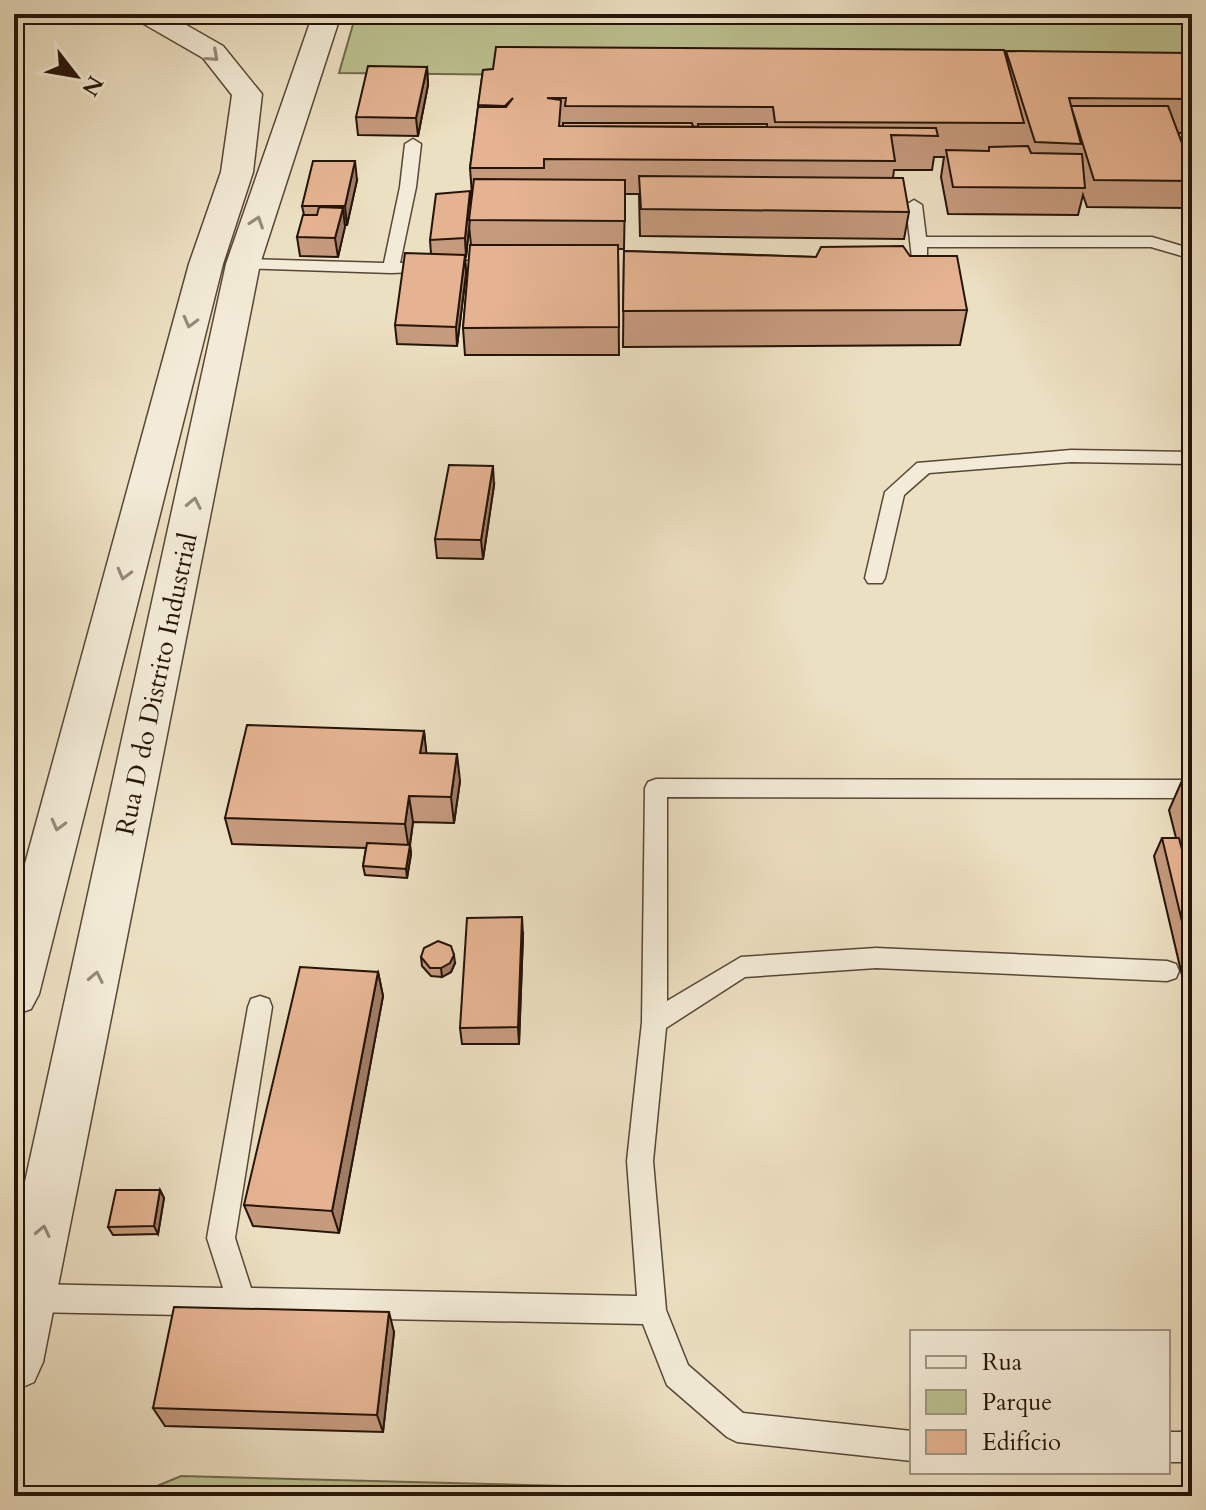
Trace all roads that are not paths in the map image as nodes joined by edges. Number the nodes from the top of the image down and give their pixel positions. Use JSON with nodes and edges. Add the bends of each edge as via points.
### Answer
{"nodes":[{"id":1,"x":147,"y":14,"type":"edge"},
{"id":2,"x":327,"y":14,"type":"edge"},
{"id":3,"x":413,"y":144,"type":"dead end"},
{"id":4,"x":914,"y":205,"type":"dead end"},
{"id":5,"x":918,"y":242,"type":"junction"},
{"id":6,"x":1192,"y":254,"type":"edge"},
{"id":7,"x":877,"y":263,"type":"edge"},
{"id":8,"x":224,"y":264,"type":"junction"},
{"id":9,"x":511,"y":265,"type":"edge"},
{"id":10,"x":391,"y":268,"type":"junction"},
{"id":11,"x":1192,"y":458,"type":"edge"},
{"id":12,"x":875,"y":578,"type":"dead end"},
{"id":13,"x":1192,"y":789,"type":"edge"},
{"id":14,"x":1167,"y":971,"type":"dead end"},
{"id":15,"x":14,"y":994,"type":"edge"},
{"id":16,"x":260,"y":1007,"type":"dead end"},
{"id":17,"x":654,"y":1022,"type":"junction"},
{"id":18,"x":29,"y":1298,"type":"junction"},
{"id":19,"x":241,"y":1302,"type":"junction"},
{"id":20,"x":652,"y":1310,"type":"junction"},
{"id":21,"x":14,"y":1362,"type":"edge"},
{"id":22,"x":910,"y":1446,"type":"edge"},
{"id":23,"x":1170,"y":1447,"type":"edge"},
{"id":24,"x":1192,"y":1447,"type":"edge"}],
"edges":[{"from":1,"to":8,"type":"street","name":"Rua D do Distrito Industrial","one_way":true,"via":[[213,52],[247,94]]},
{"from":8,"to":2,"type":"street","name":"Rua D do Distrito Industrial","one_way":true},
{"from":3,"to":10,"type":"lane"},
{"from":4,"to":5,"type":"lane"},
{"from":5,"to":6,"type":"lane","via":[[1152,242]]},
{"from":5,"to":7,"type":"lane","via":[[921,263]]},
{"from":8,"to":10,"type":"lane"},
{"from":8,"to":15,"type":"street","name":"Rua D do Distrito Industrial","one_way":true},
{"from":18,"to":8,"type":"street","name":"Rua D do Distrito Industrial","one_way":true},
{"from":9,"to":10,"type":"lane"},
{"from":11,"to":12,"type":"lane","via":[[1071,456],[924,467],[895,492]]},
{"from":13,"to":17,"type":"lane","via":[[656,788]]},
{"from":14,"to":17,"type":"lane","via":[[876,958],[741,967]]},
{"from":16,"to":19,"type":"lane","via":[[221,1238]]},
{"from":17,"to":20,"type":"lane","via":[[640,1161]]},
{"from":18,"to":19,"type":"lane"},
{"from":18,"to":21,"type":"street","name":"Rua D do Distrito Industrial"},
{"from":19,"to":20,"type":"lane"},
{"from":20,"to":22,"type":"lane","via":[[677,1375],[737,1427]]},
{"from":23,"to":24,"type":"lane"}]}
